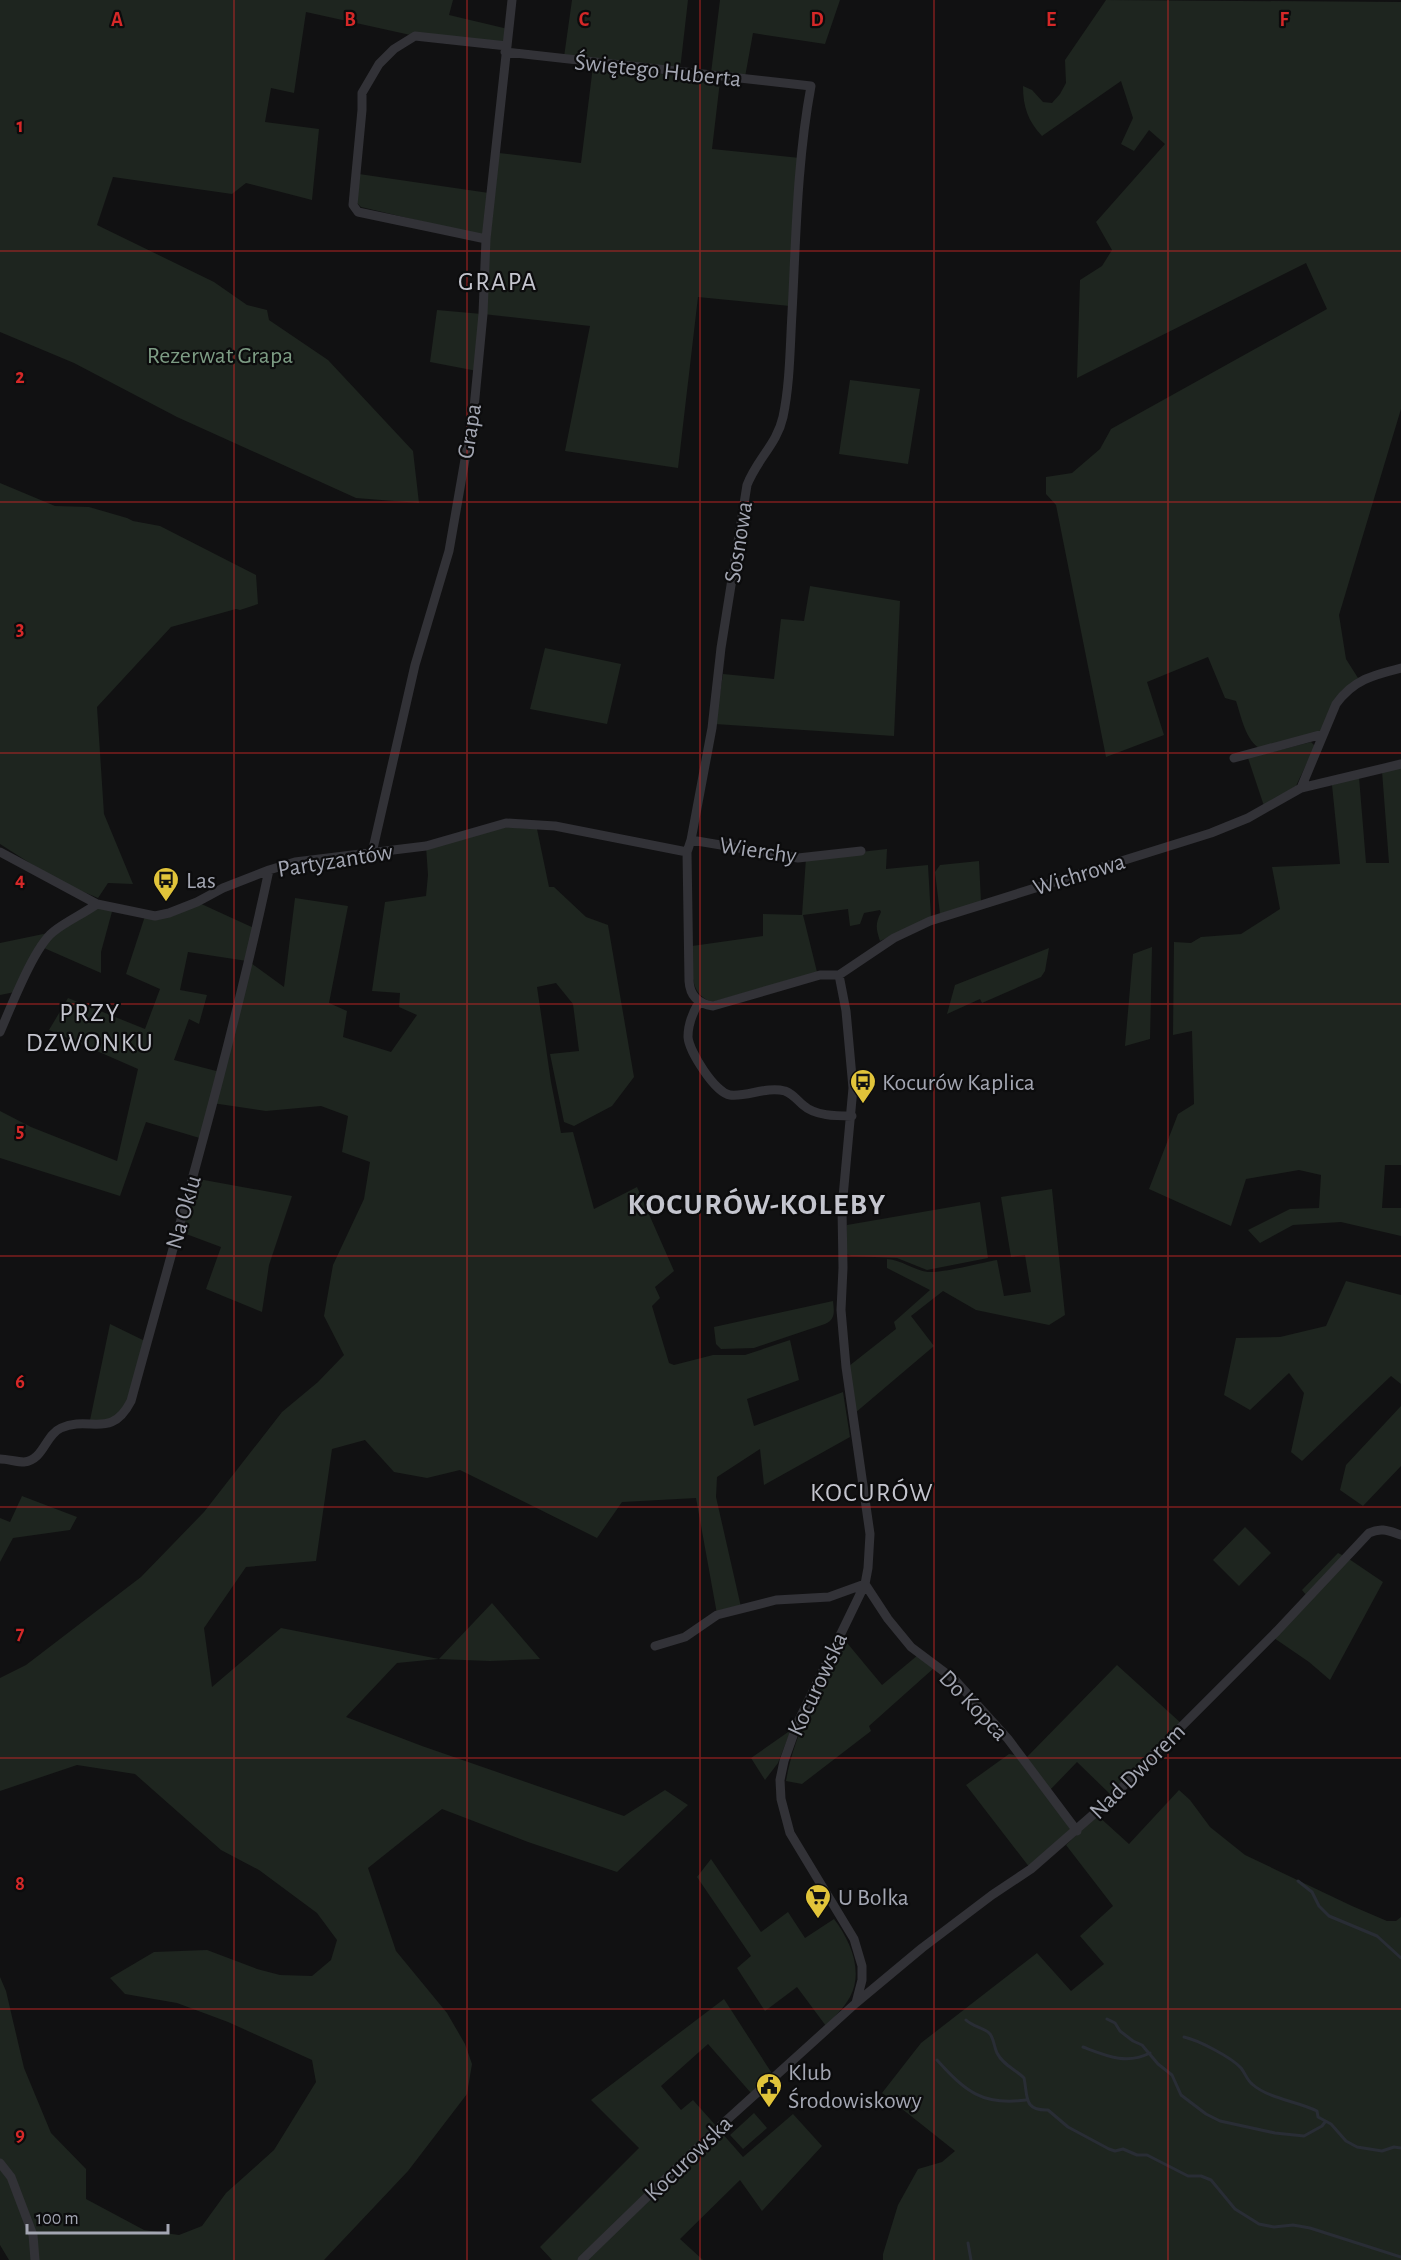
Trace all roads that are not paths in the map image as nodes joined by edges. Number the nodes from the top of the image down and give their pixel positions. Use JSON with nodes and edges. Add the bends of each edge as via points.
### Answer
{"nodes":[{"id":1,"x":512,"y":0,"type":"edge"},
{"id":2,"x":506,"y":49,"type":"junction"},
{"id":3,"x":811,"y":86,"type":"joint"},
{"id":4,"x":486,"y":239,"type":"junction"},
{"id":5,"x":1401,"y":668,"type":"edge"},
{"id":6,"x":1323,"y":734,"type":"junction"},
{"id":7,"x":1234,"y":758,"type":"dead end"},
{"id":8,"x":1401,"y":764,"type":"edge"},
{"id":9,"x":1301,"y":788,"type":"junction"},
{"id":10,"x":692,"y":840,"type":"junction"},
{"id":11,"x":861,"y":851,"type":"dead end"},
{"id":12,"x":0,"y":852,"type":"edge"},
{"id":13,"x":687,"y":852,"type":"junction"},
{"id":14,"x":372,"y":853,"type":"junction"},
{"id":15,"x":269,"y":870,"type":"junction"},
{"id":16,"x":97,"y":904,"type":"junction"},
{"id":17,"x":839,"y":975,"type":"junction"},
{"id":18,"x":699,"y":1002,"type":"junction"},
{"id":19,"x":0,"y":1032,"type":"edge"},
{"id":20,"x":852,"y":1116,"type":"junction"},
{"id":21,"x":0,"y":1459,"type":"edge"},
{"id":22,"x":1401,"y":1535,"type":"edge"},
{"id":23,"x":865,"y":1584,"type":"junction"},
{"id":24,"x":655,"y":1646,"type":"dead end"},
{"id":25,"x":1077,"y":1831,"type":"junction"},
{"id":26,"x":856,"y":2003,"type":"junction"},
{"id":27,"x":0,"y":2163,"type":"edge"},
{"id":28,"x":34,"y":2260,"type":"edge"},
{"id":29,"x":582,"y":2260,"type":"edge"}],
"edges":[{"from":1,"to":2,"type":"street","name":"Grapa"},
{"from":2,"to":3,"type":"street","name":"Świętego Huberta"},
{"from":2,"to":4,"type":"street","name":"Grapa"},
{"from":2,"to":4,"type":"street","name":"Świętego Huberta","via":[[415,36],[379,64],[362,93],[352,205],[358,212]]},
{"from":3,"to":10,"type":"street","name":"Sosnowa","via":[[803,133],[783,416],[777,436],[753,468],[747,485]]},
{"from":4,"to":14,"type":"street","name":"Grapa","via":[[474,408],[449,550],[415,665]]},
{"from":5,"to":6,"type":"street","via":[[1360,680],[1344,692]]},
{"from":6,"to":7,"type":"street"},
{"from":6,"to":9,"type":"street"},
{"from":8,"to":9,"type":"street","name":"Wichrowa"},
{"from":9,"to":17,"type":"street","name":"Wichrowa","via":[[1248,818],[1211,833],[930,921],[894,938]]},
{"from":10,"to":11,"type":"street","name":"Wierchy","via":[[798,858]]},
{"from":10,"to":13,"type":"street","name":"Sosnowa"},
{"from":12,"to":16,"type":"street","name":"Partyzantów"},
{"from":13,"to":14,"type":"street","name":"Partyzantów","via":[[517,822],[426,846]]},
{"from":13,"to":18,"type":"street","name":"Sosnowa","via":[[689,981],[691,994]]},
{"from":14,"to":15,"type":"street","name":"Partyzantów","via":[[295,862]]},
{"from":15,"to":16,"type":"street","name":"Partyzantów","via":[[188,906],[155,916]]},
{"from":15,"to":21,"type":"street","name":"Na Oklu","via":[[196,1168],[130,1401],[119,1419],[106,1424],[75,1424],[56,1431],[35,1458],[24,1462]]},
{"from":16,"to":19,"type":"street","via":[[40,945]]},
{"from":17,"to":18,"type":"street","name":"Wichrowa","via":[[820,975],[713,1006]]},
{"from":17,"to":20,"type":"street","name":"Kocurowska","via":[[846,1011]]},
{"from":18,"to":20,"type":"street","via":[[688,1037],[691,1048],[722,1092],[729,1095],[782,1090],[812,1111]]},
{"from":20,"to":23,"type":"street","name":"Kocurowska","via":[[842,1208],[841,1310],[870,1534]]},
{"from":22,"to":25,"type":"street","name":"Nad Dworem","via":[[1382,1529],[1369,1533]]},
{"from":23,"to":24,"type":"street","via":[[829,1597],[776,1600],[717,1615],[685,1637]]},
{"from":23,"to":25,"type":"street","name":"Do Kopca","via":[[911,1647],[955,1680],[1008,1739]]},
{"from":23,"to":26,"type":"street","name":"Kocurowska","via":[[798,1722],[780,1780],[790,1833],[854,1939],[862,1965]]},
{"from":25,"to":26,"type":"street","name":"Nad Dworem"},
{"from":26,"to":29,"type":"street","name":"Kocurowska","via":[[718,2128]]},
{"from":27,"to":28,"type":"street","via":[[11,2177],[33,2235]]}]}
